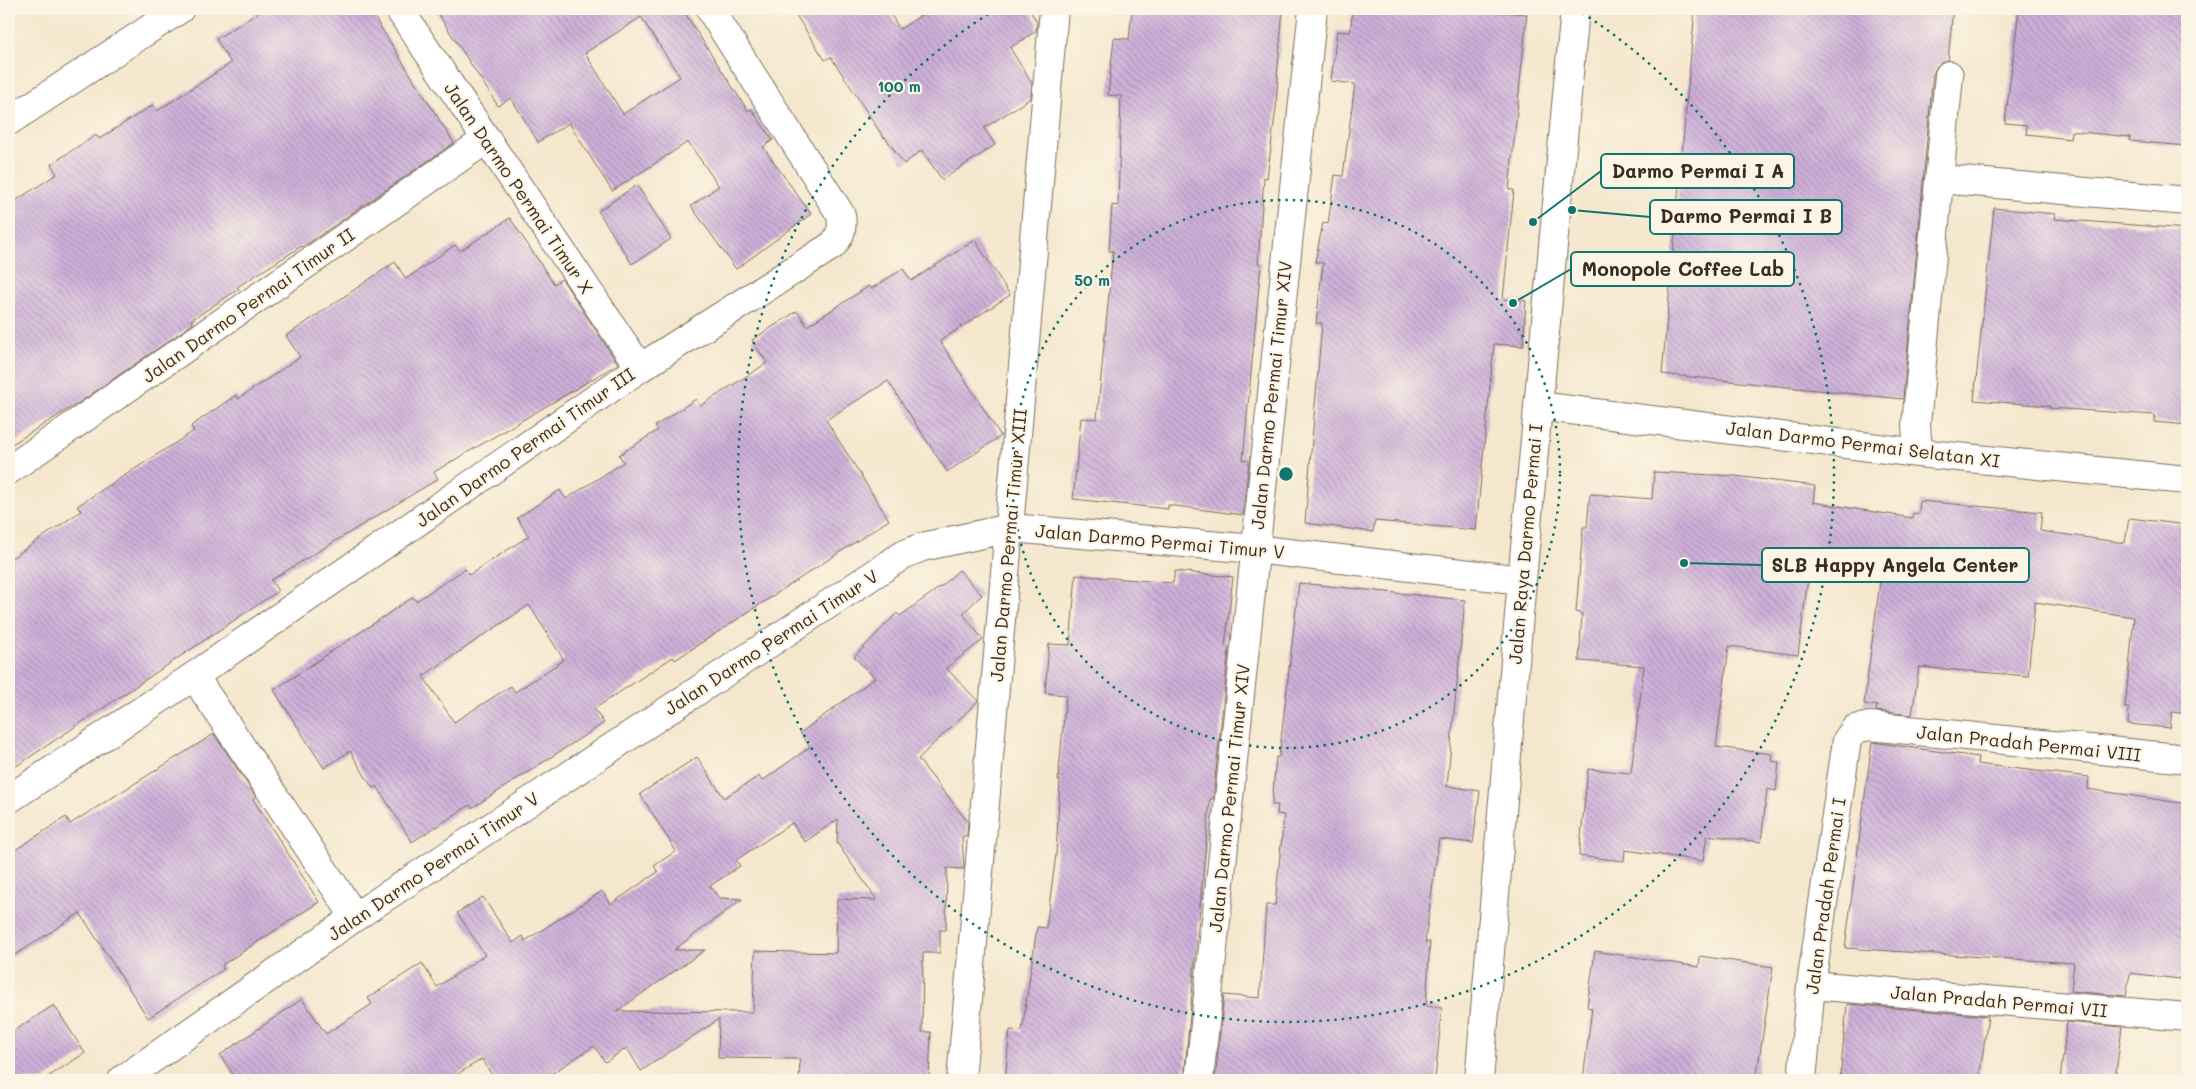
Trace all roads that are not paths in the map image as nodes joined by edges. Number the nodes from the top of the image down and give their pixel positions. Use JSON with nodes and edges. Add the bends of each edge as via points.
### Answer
{"nodes":[{"id":1,"x":180,"y":9,"type":"edge"},
{"id":2,"x":399,"y":9,"type":"edge"},
{"id":3,"x":710,"y":9,"type":"edge"},
{"id":4,"x":1054,"y":9,"type":"edge"},
{"id":5,"x":1313,"y":9,"type":"edge"},
{"id":6,"x":1576,"y":9,"type":"edge"},
{"id":7,"x":1949,"y":76,"type":"dead end"},
{"id":8,"x":9,"y":121,"type":"edge"},
{"id":9,"x":486,"y":140,"type":"junction"},
{"id":10,"x":1940,"y":179,"type":"junction"},
{"id":11,"x":2187,"y":201,"type":"edge"},
{"id":12,"x":640,"y":368,"type":"junction"},
{"id":13,"x":1538,"y":406,"type":"junction"},
{"id":14,"x":1918,"y":453,"type":"junction"},
{"id":15,"x":9,"y":470,"type":"edge"},
{"id":16,"x":2187,"y":480,"type":"edge"},
{"id":17,"x":1010,"y":528,"type":"junction"},
{"id":18,"x":1255,"y":549,"type":"junction"},
{"id":19,"x":1522,"y":580,"type":"junction"},
{"id":20,"x":194,"y":676,"type":"junction"},
{"id":21,"x":1870,"y":726,"type":"joint"},
{"id":22,"x":2187,"y":759,"type":"edge"},
{"id":23,"x":9,"y":799,"type":"edge"},
{"id":24,"x":355,"y":917,"type":"junction"},
{"id":25,"x":1811,"y":985,"type":"junction"},
{"id":26,"x":2187,"y":1017,"type":"edge"},
{"id":27,"x":122,"y":1080,"type":"edge"},
{"id":28,"x":961,"y":1080,"type":"edge"},
{"id":29,"x":1199,"y":1080,"type":"edge"},
{"id":30,"x":1479,"y":1080,"type":"edge"},
{"id":31,"x":1802,"y":1080,"type":"edge"}],
"edges":[{"from":1,"to":8,"type":"street"},
{"from":2,"to":9,"type":"street","name":"Jalan Darmo Permai Timur X"},
{"from":3,"to":12,"type":"street","name":"Jalan Darmo Permai Timur III","via":[[841,215],[843,225],[833,246],[821,255]]},
{"from":4,"to":17,"type":"street","name":"Jalan Darmo Permai Timur XIII"},
{"from":5,"to":18,"type":"street","name":"Jalan Darmo Permai Timur XIV"},
{"from":6,"to":13,"type":"street","name":"Jalan Raya Darmo Permai I"},
{"from":7,"to":10,"type":"street"},
{"from":9,"to":12,"type":"street","name":"Jalan Darmo Permai Timur X"},
{"from":9,"to":15,"type":"street","name":"Jalan Darmo Permai Timur II"},
{"from":10,"to":11,"type":"street"},
{"from":10,"to":14,"type":"street","via":[[1916,425]]},
{"from":12,"to":20,"type":"street","name":"Jalan Darmo Permai Timur III"},
{"from":13,"to":14,"type":"street","name":"Jalan Darmo Permai Selatan XI"},
{"from":13,"to":19,"type":"street","name":"Jalan Raya Darmo Permai I"},
{"from":14,"to":16,"type":"street","name":"Jalan Darmo Permai Selatan XI"},
{"from":17,"to":18,"type":"street","name":"Jalan Darmo Permai Timur V"},
{"from":17,"to":24,"type":"street","name":"Jalan Darmo Permai Timur V","via":[[922,547],[903,555]]},
{"from":17,"to":28,"type":"street","name":"Jalan Darmo Permai Timur XIII"},
{"from":18,"to":19,"type":"street","name":"Jalan Darmo Permai Timur V"},
{"from":18,"to":29,"type":"street","name":"Jalan Darmo Permai Timur XIV"},
{"from":19,"to":30,"type":"street","name":"Jalan Raya Darmo Permai I"},
{"from":20,"to":23,"type":"street","name":"Jalan Darmo Permai Timur III"},
{"from":20,"to":24,"type":"street"},
{"from":21,"to":22,"type":"street","name":"Jalan Pradah Permai VIII"},
{"from":21,"to":25,"type":"street","name":"Jalan Pradah Permai I","via":[[1855,729],[1847,740]]},
{"from":24,"to":27,"type":"street","name":"Jalan Darmo Permai Timur V"},
{"from":25,"to":26,"type":"street","name":"Jalan Pradah Permai VII"},
{"from":25,"to":31,"type":"street","name":"Jalan Pradah Permai I"}]}
